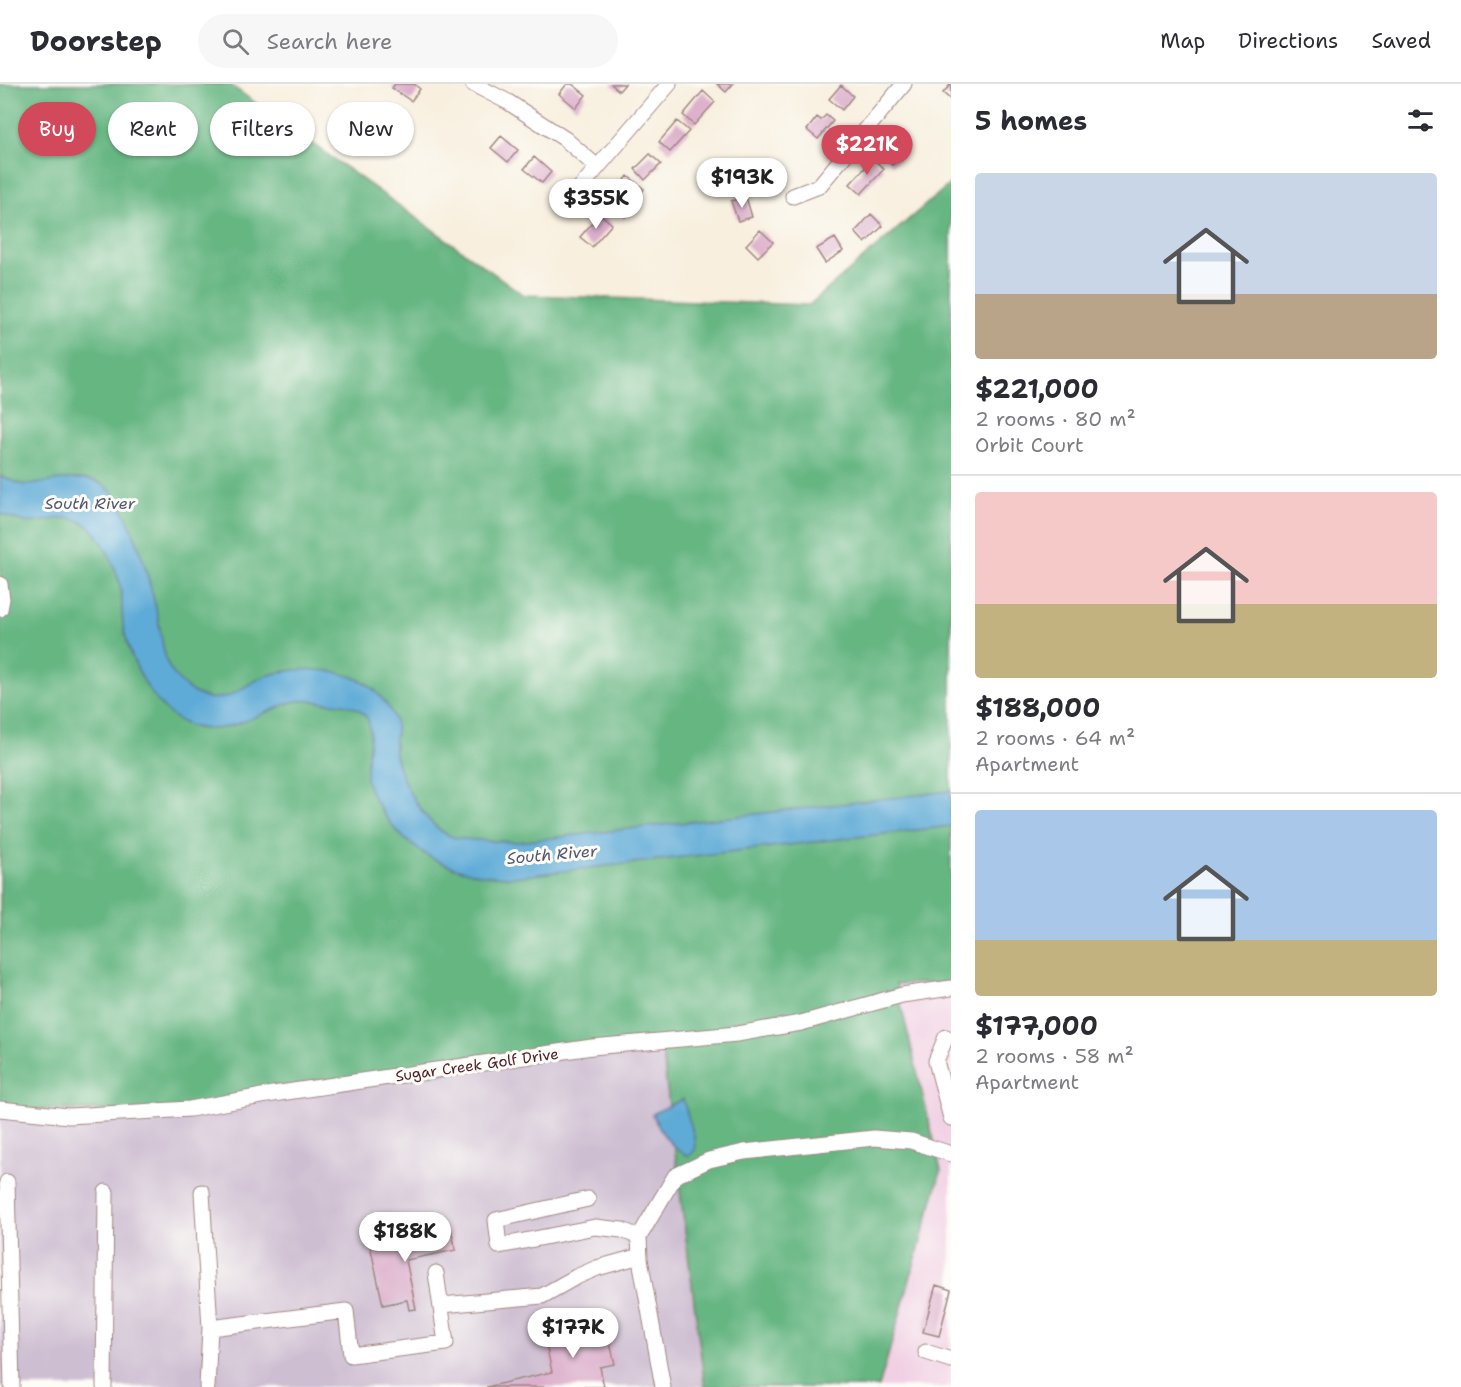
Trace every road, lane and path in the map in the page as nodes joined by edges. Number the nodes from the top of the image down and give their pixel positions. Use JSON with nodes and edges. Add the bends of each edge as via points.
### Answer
{"nodes":[{"id":1,"x":473,"y":84,"type":"edge"},
{"id":2,"x":669,"y":84,"type":"edge"},
{"id":3,"x":904,"y":84,"type":"edge"},
{"id":4,"x":597,"y":167,"type":"junction"},
{"id":5,"x":792,"y":196,"type":"dead end"},
{"id":6,"x":561,"y":210,"type":"dead end"},
{"id":7,"x":0,"y":584,"type":"edge"},
{"id":8,"x":0,"y":609,"type":"edge"},
{"id":9,"x":951,"y":988,"type":"edge"},
{"id":10,"x":946,"y":1036,"type":"dead end"},
{"id":11,"x":949,"y":1094,"type":"edge"},
{"id":12,"x":0,"y":1109,"type":"edge"},
{"id":13,"x":951,"y":1118,"type":"edge"},
{"id":14,"x":951,"y":1154,"type":"edge"},
{"id":15,"x":7,"y":1182,"type":"dead end"},
{"id":16,"x":106,"y":1192,"type":"dead end"},
{"id":17,"x":202,"y":1192,"type":"dead end"},
{"id":18,"x":588,"y":1199,"type":"dead end"},
{"id":19,"x":639,"y":1237,"type":"junction"},
{"id":20,"x":640,"y":1256,"type":"junction"},
{"id":21,"x":436,"y":1273,"type":"dead end"},
{"id":22,"x":442,"y":1305,"type":"junction"},
{"id":23,"x":210,"y":1328,"type":"junction"},
{"id":24,"x":926,"y":1352,"type":"dead end"},
{"id":25,"x":950,"y":1356,"type":"edge"},
{"id":26,"x":12,"y":1387,"type":"edge"},
{"id":27,"x":104,"y":1387,"type":"edge"},
{"id":28,"x":207,"y":1387,"type":"edge"},
{"id":29,"x":663,"y":1387,"type":"edge"}],
"edges":[{"from":1,"to":4,"type":"street","via":[[565,139]]},
{"from":2,"to":4,"type":"street"},
{"from":3,"to":5,"type":"street","via":[[819,186]]},
{"from":4,"to":6,"type":"street"},
{"from":7,"to":8,"type":"street"},
{"from":9,"to":12,"type":"street","name":"Sugar Creek Golf Drive","via":[[902,995],[801,1023],[737,1034],[592,1047],[190,1109],[69,1116]]},
{"from":10,"to":11,"type":"street","via":[[936,1061]]},
{"from":11,"to":13,"type":"street"},
{"from":14,"to":19,"type":"street","via":[[910,1141],[874,1138],[744,1152],[709,1160],[675,1176]]},
{"from":15,"to":26,"type":"street"},
{"from":16,"to":27,"type":"street"},
{"from":17,"to":23,"type":"street"},
{"from":18,"to":19,"type":"street","via":[[496,1220],[499,1246],[596,1227]]},
{"from":19,"to":20,"type":"street"},
{"from":20,"to":22,"type":"street","via":[[576,1276],[542,1296]]},
{"from":20,"to":29,"type":"street"},
{"from":21,"to":22,"type":"street"},
{"from":22,"to":23,"type":"street","via":[[446,1343],[351,1355],[346,1311]]},
{"from":23,"to":28,"type":"street"},
{"from":24,"to":25,"type":"street"}]}
